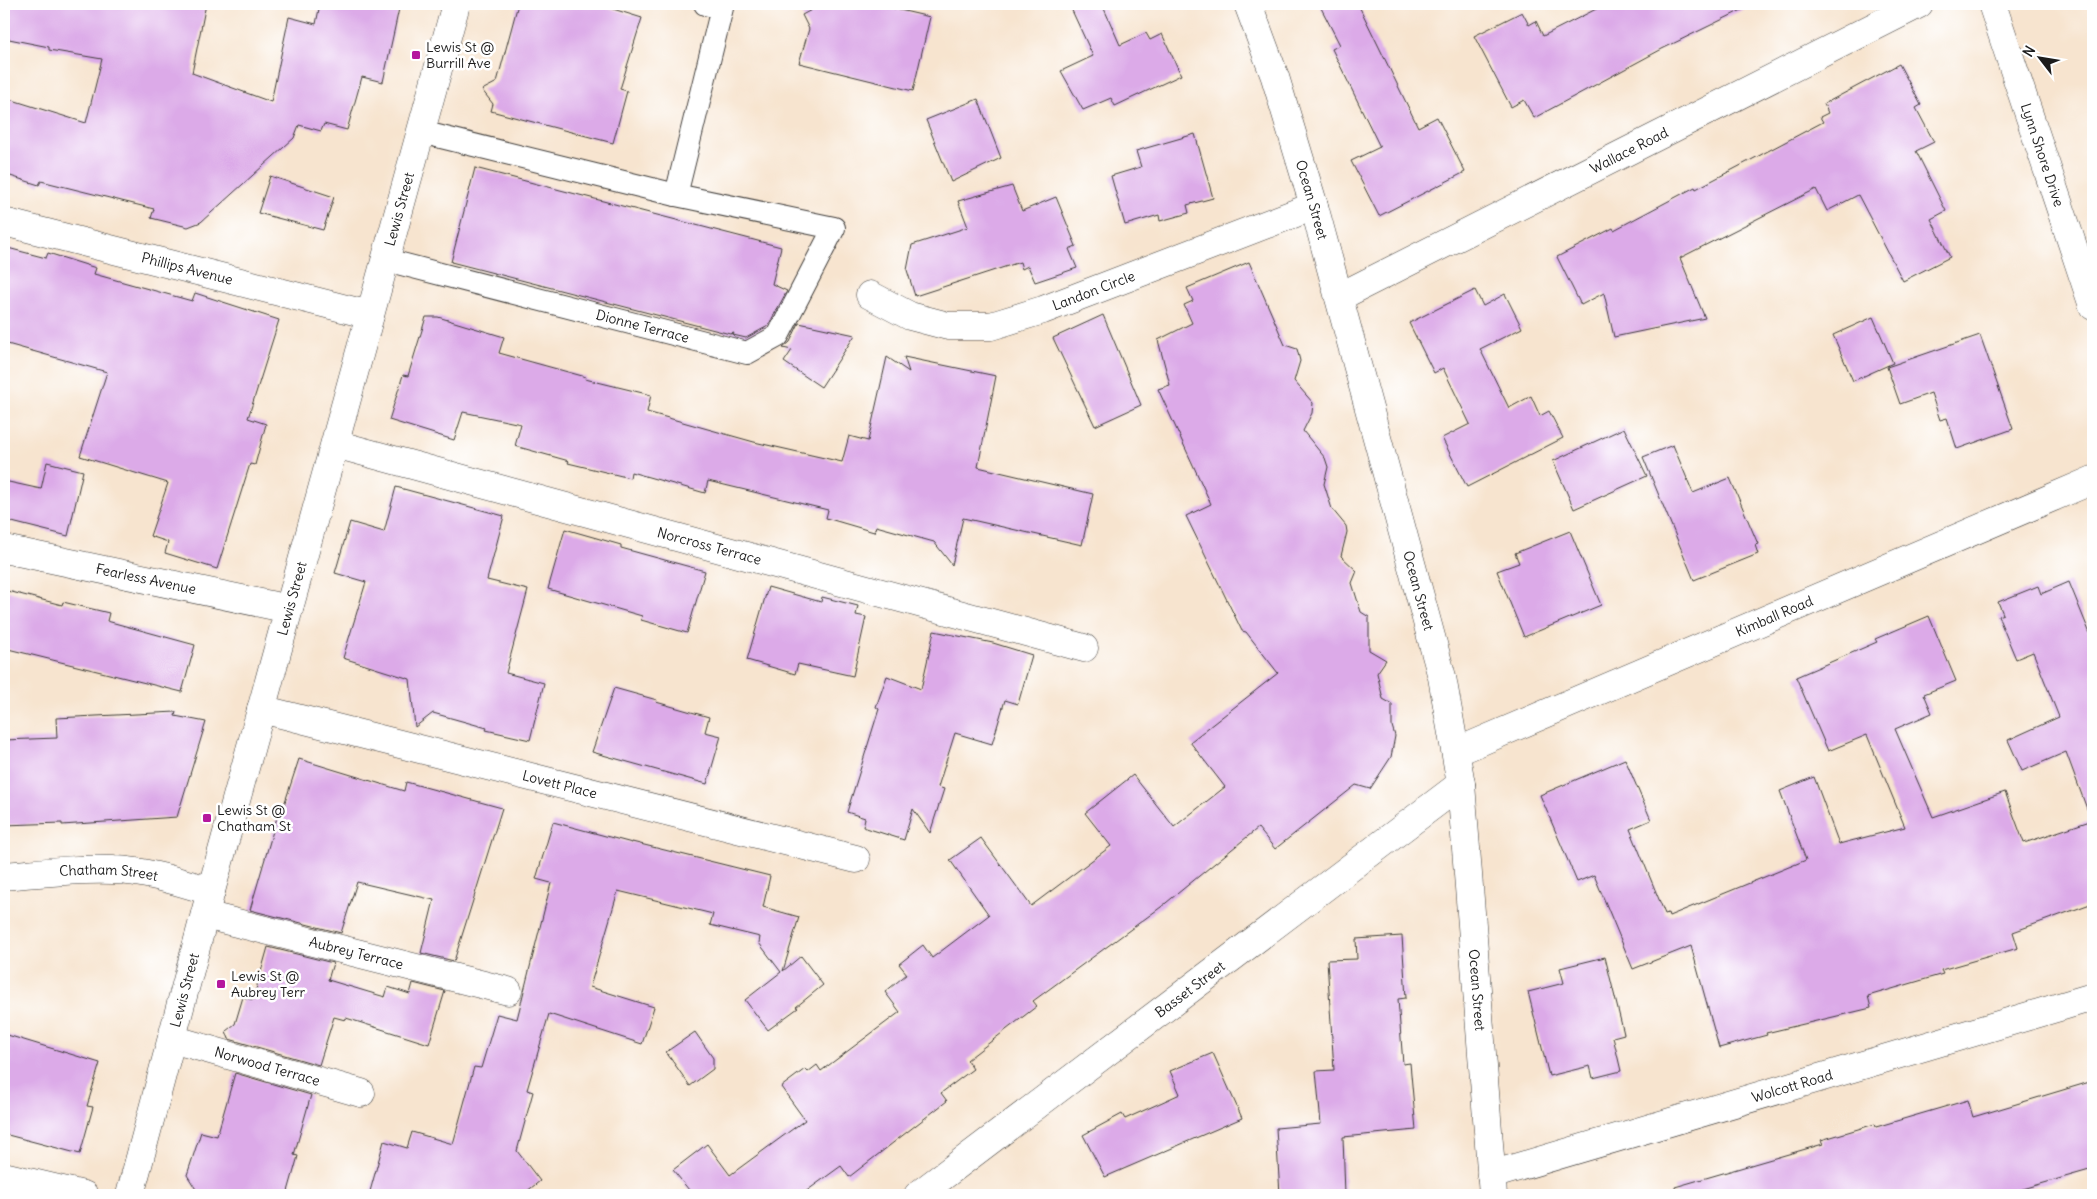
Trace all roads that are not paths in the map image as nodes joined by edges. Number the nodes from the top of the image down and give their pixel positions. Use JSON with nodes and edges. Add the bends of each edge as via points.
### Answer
{"nodes":[{"id":1,"x":456,"y":4,"type":"edge"},
{"id":2,"x":705,"y":4,"type":"edge"},
{"id":3,"x":1248,"y":4,"type":"edge"},
{"id":4,"x":1919,"y":4,"type":"edge"},
{"id":5,"x":1992,"y":4,"type":"edge"},
{"id":6,"x":421,"y":132,"type":"junction"},
{"id":7,"x":676,"y":195,"type":"junction"},
{"id":8,"x":1314,"y":206,"type":"junction"},
{"id":9,"x":4,"y":222,"type":"edge"},
{"id":10,"x":386,"y":260,"type":"junction"},
{"id":11,"x":870,"y":296,"type":"dead end"},
{"id":12,"x":1339,"y":297,"type":"junction"},
{"id":13,"x":2093,"y":306,"type":"edge"},
{"id":14,"x":370,"y":315,"type":"junction"},
{"id":15,"x":335,"y":444,"type":"junction"},
{"id":16,"x":2093,"y":480,"type":"edge"},
{"id":17,"x":4,"y":549,"type":"edge"},
{"id":18,"x":289,"y":609,"type":"junction"},
{"id":19,"x":1084,"y":648,"type":"dead end"},
{"id":20,"x":262,"y":710,"type":"junction"},
{"id":21,"x":1456,"y":752,"type":"junction"},
{"id":22,"x":1461,"y":784,"type":"junction"},
{"id":23,"x":856,"y":859,"type":"dead end"},
{"id":24,"x":4,"y":876,"type":"edge"},
{"id":25,"x":208,"y":903,"type":"junction"},
{"id":26,"x":508,"y":991,"type":"dead end"},
{"id":27,"x":2093,"y":997,"type":"edge"},
{"id":28,"x":172,"y":1039,"type":"junction"},
{"id":29,"x":361,"y":1093,"type":"dead end"},
{"id":30,"x":4,"y":1176,"type":"edge"},
{"id":31,"x":1492,"y":1185,"type":"edge"},
{"id":32,"x":84,"y":1195,"type":"edge"},
{"id":33,"x":130,"y":1195,"type":"edge"},
{"id":34,"x":918,"y":1195,"type":"edge"}],
"edges":[{"from":1,"to":6,"type":"main road","name":"Lewis Street"},
{"from":2,"to":7,"type":"lane","via":[[722,8]]},
{"from":3,"to":8,"type":"main road","name":"Ocean Street","via":[[1275,77]]},
{"from":4,"to":12,"type":"main road","name":"Wallace Road"},
{"from":5,"to":13,"type":"main road","name":"Lynn Shore Drive"},
{"from":6,"to":7,"type":"lane"},
{"from":6,"to":10,"type":"main road","name":"Lewis Street"},
{"from":7,"to":10,"type":"lane","name":"Dionne Terrace","via":[[834,228],[778,336],[746,353]]},
{"from":8,"to":11,"type":"main road","name":"Landon Circle","via":[[1043,310],[991,326],[938,324],[910,316]]},
{"from":8,"to":12,"type":"main road","name":"Ocean Street"},
{"from":9,"to":14,"type":"main road","name":"Phillips Avenue"},
{"from":10,"to":14,"type":"main road","name":"Lewis Street"},
{"from":12,"to":21,"type":"main road","name":"Ocean Street","via":[[1442,677]]},
{"from":14,"to":15,"type":"main road","name":"Lewis Street"},
{"from":15,"to":18,"type":"main road","name":"Lewis Street"},
{"from":15,"to":19,"type":"main road","name":"Norcross Terrace"},
{"from":16,"to":21,"type":"main road","name":"Kimball Road"},
{"from":17,"to":18,"type":"main road","name":"Fearless Avenue"},
{"from":18,"to":20,"type":"main road","name":"Lewis Street"},
{"from":20,"to":23,"type":"main road","name":"Lovett Place"},
{"from":20,"to":25,"type":"main road","name":"Lewis Street"},
{"from":21,"to":22,"type":"main road","name":"Ocean Street"},
{"from":22,"to":31,"type":"main road","name":"Ocean Street"},
{"from":22,"to":34,"type":"main road","name":"Basset Street"},
{"from":24,"to":25,"type":"main road","name":"Chatham Street","via":[[114,870],[147,874]]},
{"from":25,"to":26,"type":"main road","name":"Aubrey Terrace"},
{"from":25,"to":28,"type":"main road","name":"Lewis Street"},
{"from":27,"to":31,"type":"main road","name":"Wolcott Road"},
{"from":28,"to":29,"type":"main road","name":"Norwood Terrace"},
{"from":28,"to":33,"type":"main road","name":"Lewis Street"},
{"from":30,"to":32,"type":"main road"}]}
